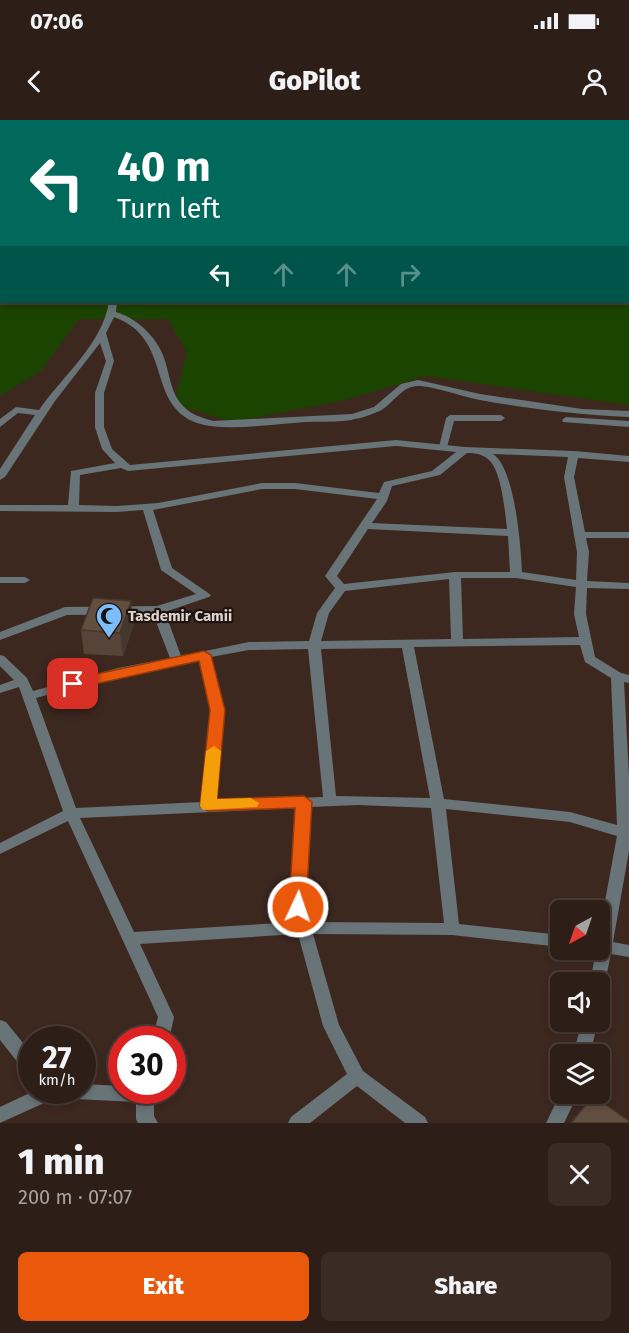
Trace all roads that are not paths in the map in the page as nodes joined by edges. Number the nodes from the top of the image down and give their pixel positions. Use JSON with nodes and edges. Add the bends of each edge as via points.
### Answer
{"nodes":[{"id":1,"x":112,"y":303,"type":"edge"},
{"id":2,"x":112,"y":314,"type":"junction"},
{"id":3,"x":102,"y":333,"type":"junction"},
{"id":4,"x":42,"y":413,"type":"junction"},
{"id":5,"x":629,"y":414,"type":"edge"},
{"id":6,"x":501,"y":418,"type":"dead end"},
{"id":7,"x":567,"y":420,"type":"dead end"},
{"id":8,"x":0,"y":424,"type":"edge"},
{"id":9,"x":629,"y":424,"type":"edge"},
{"id":10,"x":443,"y":447,"type":"junction"},
{"id":11,"x":471,"y":450,"type":"junction"},
{"id":12,"x":574,"y":454,"type":"junction"},
{"id":13,"x":629,"y":459,"type":"edge"},
{"id":14,"x":124,"y":464,"type":"junction"},
{"id":15,"x":0,"y":477,"type":"edge"},
{"id":16,"x":383,"y":497,"type":"junction"},
{"id":17,"x":147,"y":507,"type":"junction"},
{"id":18,"x":0,"y":508,"type":"edge"},
{"id":19,"x":73,"y":509,"type":"junction"},
{"id":20,"x":365,"y":526,"type":"junction"},
{"id":21,"x":514,"y":533,"type":"junction"},
{"id":22,"x":629,"y":535,"type":"edge"},
{"id":23,"x":580,"y":536,"type":"junction"},
{"id":24,"x":455,"y":575,"type":"junction"},
{"id":25,"x":516,"y":575,"type":"junction"},
{"id":26,"x":0,"y":580,"type":"edge"},
{"id":27,"x":25,"y":580,"type":"dead end"},
{"id":28,"x":581,"y":584,"type":"junction"},
{"id":29,"x":629,"y":586,"type":"edge"},
{"id":30,"x":341,"y":588,"type":"junction"},
{"id":31,"x":158,"y":610,"type":"junction"},
{"id":32,"x":0,"y":636,"type":"edge"},
{"id":33,"x":585,"y":641,"type":"junction"},
{"id":34,"x":457,"y":642,"type":"junction"},
{"id":35,"x":407,"y":643,"type":"junction"},
{"id":36,"x":314,"y":645,"type":"junction"},
{"id":37,"x":204,"y":655,"type":"junction"},
{"id":38,"x":0,"y":659,"type":"edge"},
{"id":39,"x":177,"y":661,"type":"junction"},
{"id":40,"x":623,"y":678,"type":"edge"},
{"id":41,"x":0,"y":689,"type":"edge"},
{"id":42,"x":26,"y":689,"type":"junction"},
{"id":43,"x":330,"y":801,"type":"junction"},
{"id":44,"x":304,"y":802,"type":"junction"},
{"id":45,"x":438,"y":803,"type":"junction"},
{"id":46,"x":208,"y":806,"type":"junction"},
{"id":47,"x":71,"y":813,"type":"junction"},
{"id":48,"x":627,"y":833,"type":"edge"},
{"id":49,"x":0,"y":849,"type":"edge"},
{"id":50,"x":610,"y":910,"type":"edge"},
{"id":51,"x":303,"y":928,"type":"junction"},
{"id":52,"x":452,"y":929,"type":"junction"},
{"id":53,"x":129,"y":939,"type":"junction"},
{"id":54,"x":550,"y":940,"type":"edge"},
{"id":55,"x":610,"y":947,"type":"edge"},
{"id":56,"x":629,"y":951,"type":"edge"},
{"id":57,"x":0,"y":1026,"type":"edge"},
{"id":58,"x":164,"y":1026,"type":"edge"},
{"id":59,"x":18,"y":1050,"type":"edge"},
{"id":60,"x":357,"y":1076,"type":"junction"},
{"id":61,"x":24,"y":1104,"type":"edge"},
{"id":62,"x":145,"y":1104,"type":"edge"},
{"id":63,"x":564,"y":1104,"type":"edge"},
{"id":64,"x":0,"y":1116,"type":"edge"},
{"id":65,"x":149,"y":1123,"type":"edge"},
{"id":66,"x":297,"y":1123,"type":"edge"},
{"id":67,"x":419,"y":1123,"type":"edge"},
{"id":68,"x":555,"y":1123,"type":"edge"}],
"edges":[{"from":1,"to":2,"type":"street"},
{"from":2,"to":3,"type":"street"},
{"from":2,"to":5,"type":"street","via":[[125,317],[151,344],[161,363],[165,385],[181,411],[213,424],[353,417],[378,409],[404,386],[418,383],[582,412]]},
{"from":3,"to":4,"type":"street"},
{"from":3,"to":14,"type":"street","via":[[110,361],[102,381],[97,414],[107,450]]},
{"from":4,"to":8,"type":"street","via":[[16,410]]},
{"from":4,"to":15,"type":"street"},
{"from":6,"to":10,"type":"lane","via":[[450,418]]},
{"from":7,"to":9,"type":"lane"},
{"from":10,"to":11,"type":"street"},
{"from":10,"to":14,"type":"street","via":[[396,443],[128,468]]},
{"from":11,"to":12,"type":"street"},
{"from":11,"to":16,"type":"street","via":[[436,473],[388,484]]},
{"from":11,"to":21,"type":"street","via":[[494,459],[502,472]]},
{"from":12,"to":13,"type":"street"},
{"from":12,"to":23,"type":"street","via":[[569,477]]},
{"from":14,"to":19,"type":"street","via":[[75,473]]},
{"from":16,"to":17,"type":"street","via":[[262,486]]},
{"from":16,"to":20,"type":"street"},
{"from":17,"to":19,"type":"street"},
{"from":17,"to":31,"type":"street","via":[[167,570],[205,596]]},
{"from":18,"to":19,"type":"street"},
{"from":20,"to":21,"type":"street"},
{"from":20,"to":30,"type":"street","via":[[331,576]]},
{"from":21,"to":25,"type":"street"},
{"from":22,"to":23,"type":"street"},
{"from":23,"to":28,"type":"street"},
{"from":24,"to":25,"type":"street"},
{"from":24,"to":30,"type":"street"},
{"from":24,"to":34,"type":"street"},
{"from":25,"to":28,"type":"street"},
{"from":26,"to":27,"type":"lane"},
{"from":28,"to":29,"type":"street"},
{"from":28,"to":33,"type":"street","via":[[580,614]]},
{"from":30,"to":36,"type":"street","via":[[323,613]]},
{"from":31,"to":32,"type":"street","via":[[65,612]]},
{"from":31,"to":39,"type":"street"},
{"from":33,"to":34,"type":"street"},
{"from":33,"to":40,"type":"street","via":[[590,659]]},
{"from":34,"to":35,"type":"street"},
{"from":35,"to":36,"type":"street"},
{"from":35,"to":45,"type":"street"},
{"from":36,"to":37,"type":"street","via":[[249,646]]},
{"from":36,"to":43,"type":"street"},
{"from":37,"to":39,"type":"street"},
{"from":37,"to":46,"type":"street","via":[[218,710]]},
{"from":38,"to":42,"type":"street"},
{"from":39,"to":42,"type":"street"},
{"from":40,"to":48,"type":"street"},
{"from":41,"to":42,"type":"street"},
{"from":42,"to":47,"type":"street"},
{"from":43,"to":44,"type":"street"},
{"from":43,"to":45,"type":"street"},
{"from":44,"to":46,"type":"street"},
{"from":44,"to":51,"type":"street","via":[[298,907]]},
{"from":45,"to":48,"type":"street","via":[[570,817]]},
{"from":45,"to":52,"type":"street"},
{"from":46,"to":47,"type":"street"},
{"from":47,"to":49,"type":"street"},
{"from":47,"to":53,"type":"street"},
{"from":48,"to":50,"type":"street"},
{"from":51,"to":52,"type":"street"},
{"from":51,"to":53,"type":"street"},
{"from":51,"to":60,"type":"street","via":[[331,1026]]},
{"from":52,"to":54,"type":"street"},
{"from":53,"to":58,"type":"street","via":[[166,1017]]},
{"from":55,"to":56,"type":"street"},
{"from":57,"to":59,"type":"street"},
{"from":60,"to":66,"type":"street"},
{"from":60,"to":67,"type":"street"},
{"from":61,"to":64,"type":"street"},
{"from":62,"to":65,"type":"street","via":[[145,1119]]},
{"from":63,"to":68,"type":"street"}]}
